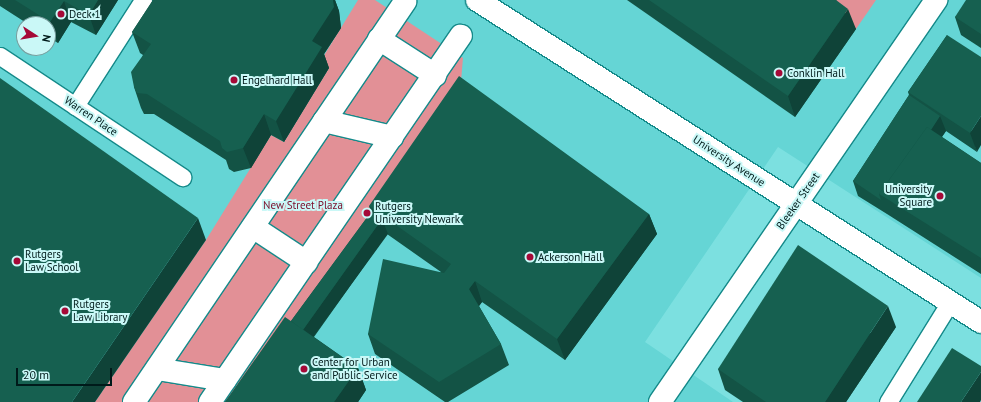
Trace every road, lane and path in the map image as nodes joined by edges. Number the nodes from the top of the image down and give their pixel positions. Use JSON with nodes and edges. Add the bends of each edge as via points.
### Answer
{"nodes":[{"id":1,"x":144,"y":0,"type":"edge"},
{"id":2,"x":477,"y":0,"type":"edge"},
{"id":3,"x":936,"y":0,"type":"edge"},
{"id":4,"x":405,"y":1,"type":"dead end"},
{"id":5,"x":461,"y":36,"type":"dead end"},
{"id":6,"x":379,"y":40,"type":"junction"},
{"id":7,"x":0,"y":56,"type":"edge"},
{"id":8,"x":435,"y":74,"type":"junction"},
{"id":9,"x":75,"y":106,"type":"junction"},
{"id":10,"x":324,"y":121,"type":"junction"},
{"id":11,"x":392,"y":137,"type":"junction"},
{"id":12,"x":182,"y":177,"type":"dead end"},
{"id":13,"x":795,"y":204,"type":"junction"},
{"id":14,"x":253,"y":226,"type":"junction"},
{"id":15,"x":306,"y":262,"type":"junction"},
{"id":16,"x":950,"y":302,"type":"junction"},
{"id":17,"x":981,"y":322,"type":"edge"},
{"id":18,"x":157,"y":369,"type":"junction"},
{"id":19,"x":225,"y":380,"type":"junction"},
{"id":20,"x":134,"y":402,"type":"edge"},
{"id":21,"x":210,"y":402,"type":"edge"},
{"id":22,"x":660,"y":402,"type":"edge"},
{"id":23,"x":888,"y":402,"type":"edge"}],
"edges":[{"from":1,"to":9,"type":"lane"},
{"from":2,"to":13,"type":"street","name":"University Avenue"},
{"from":3,"to":13,"type":"street","name":"Bleeker Street"},
{"from":4,"to":6,"type":"street"},
{"from":5,"to":8,"type":"street"},
{"from":6,"to":8,"type":"street"},
{"from":6,"to":10,"type":"street"},
{"from":7,"to":9,"type":"lane","name":"Warren Place"},
{"from":8,"to":11,"type":"street"},
{"from":9,"to":12,"type":"lane","name":"Warren Place"},
{"from":10,"to":11,"type":"street"},
{"from":10,"to":14,"type":"street"},
{"from":11,"to":15,"type":"street"},
{"from":13,"to":16,"type":"street","name":"University Avenue"},
{"from":13,"to":22,"type":"street","name":"Bleeker Street"},
{"from":14,"to":15,"type":"street"},
{"from":14,"to":18,"type":"street"},
{"from":15,"to":19,"type":"street"},
{"from":16,"to":17,"type":"street","name":"University Avenue"},
{"from":16,"to":23,"type":"lane"},
{"from":18,"to":19,"type":"street"},
{"from":18,"to":20,"type":"street"},
{"from":19,"to":21,"type":"street"}]}
